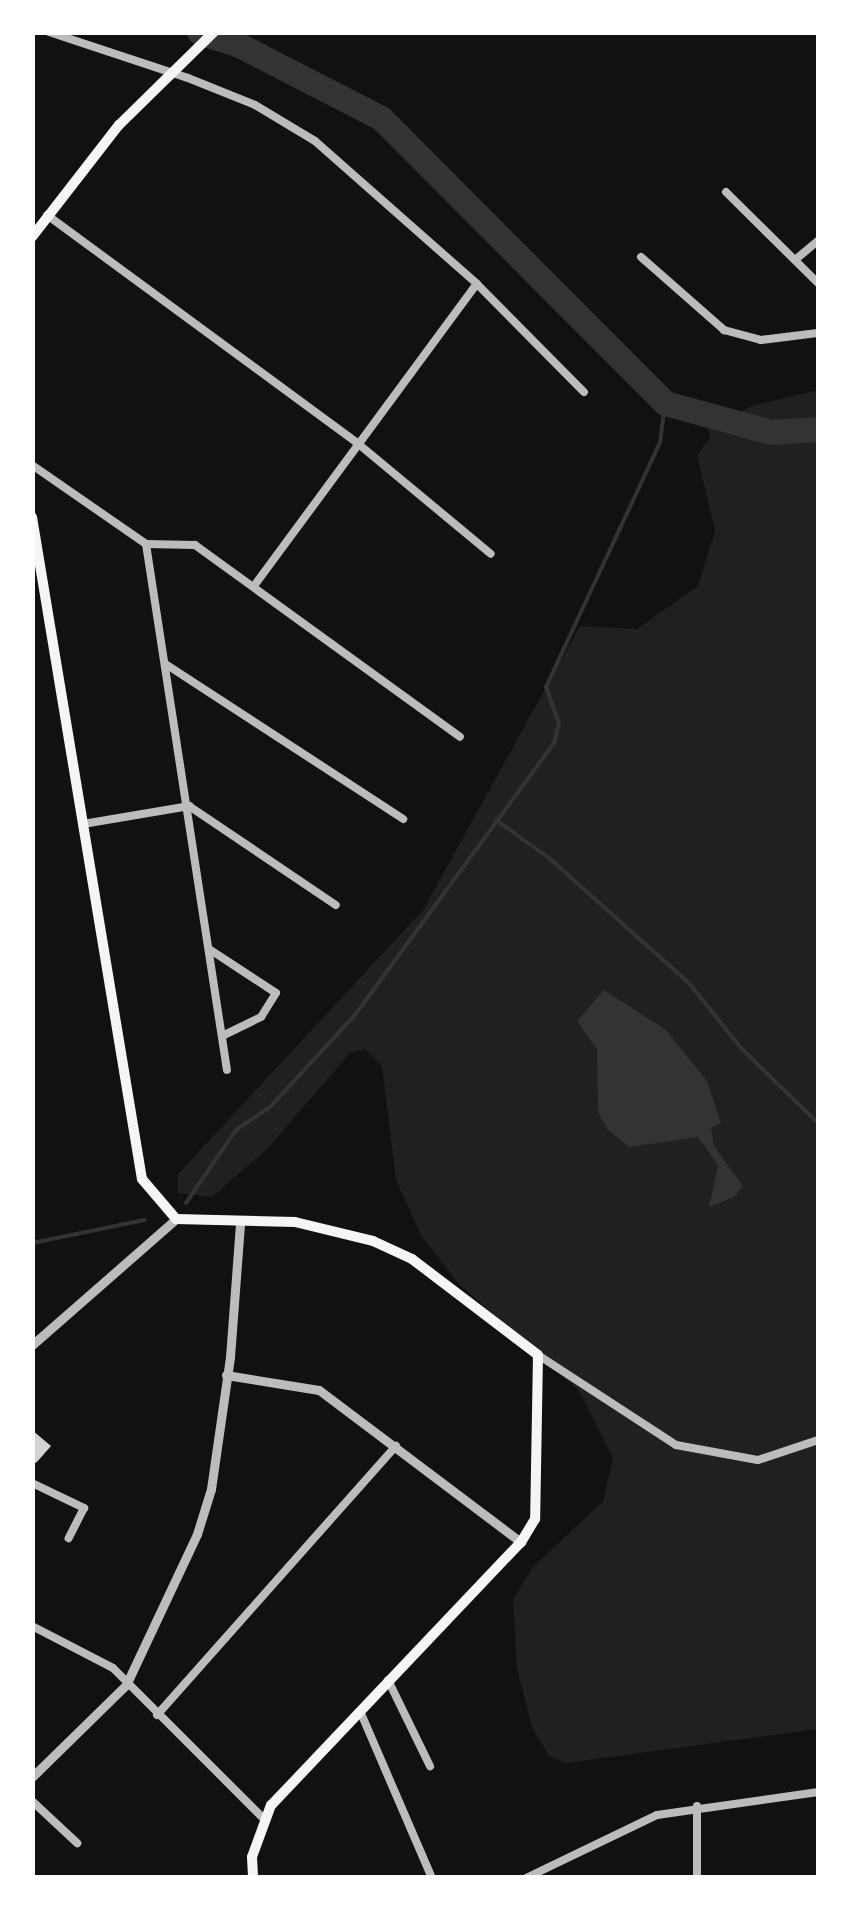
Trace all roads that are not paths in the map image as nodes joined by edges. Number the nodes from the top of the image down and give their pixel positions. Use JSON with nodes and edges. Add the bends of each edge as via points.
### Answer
{"nodes":[{"id":1,"x":49,"y":32,"type":"edge"},
{"id":2,"x":214,"y":33,"type":"edge"},
{"id":3,"x":172,"y":71,"type":"junction"},
{"id":4,"x":726,"y":192,"type":"dead end"},
{"id":5,"x":48,"y":215,"type":"junction"},
{"id":6,"x":32,"y":238,"type":"edge"},
{"id":7,"x":818,"y":242,"type":"edge"},
{"id":8,"x":641,"y":257,"type":"dead end"},
{"id":9,"x":794,"y":260,"type":"junction"},
{"id":10,"x":478,"y":284,"type":"junction"},
{"id":11,"x":818,"y":284,"type":"edge"},
{"id":12,"x":818,"y":333,"type":"edge"},
{"id":13,"x":584,"y":392,"type":"dead end"},
{"id":14,"x":356,"y":442,"type":"junction"},
{"id":15,"x":32,"y":465,"type":"edge"},
{"id":16,"x":32,"y":517,"type":"edge"},
{"id":17,"x":146,"y":544,"type":"junction"},
{"id":18,"x":492,"y":554,"type":"dead end"},
{"id":19,"x":254,"y":586,"type":"junction"},
{"id":20,"x":167,"y":664,"type":"junction"},
{"id":21,"x":460,"y":737,"type":"dead end"},
{"id":22,"x":189,"y":806,"type":"junction"},
{"id":23,"x":403,"y":819,"type":"dead end"},
{"id":24,"x":83,"y":824,"type":"junction"},
{"id":25,"x":336,"y":905,"type":"dead end"},
{"id":26,"x":209,"y":949,"type":"junction"},
{"id":27,"x":222,"y":1036,"type":"junction"},
{"id":28,"x":227,"y":1070,"type":"dead end"},
{"id":29,"x":176,"y":1219,"type":"junction"},
{"id":30,"x":240,"y":1224,"type":"junction"},
{"id":31,"x":32,"y":1345,"type":"edge"},
{"id":32,"x":538,"y":1356,"type":"junction"},
{"id":33,"x":226,"y":1375,"type":"junction"},
{"id":34,"x":818,"y":1440,"type":"edge"},
{"id":35,"x":396,"y":1446,"type":"junction"},
{"id":36,"x":32,"y":1483,"type":"edge"},
{"id":37,"x":69,"y":1538,"type":"dead end"},
{"id":38,"x":521,"y":1542,"type":"junction"},
{"id":39,"x":32,"y":1626,"type":"edge"},
{"id":40,"x":388,"y":1680,"type":"junction"},
{"id":41,"x":126,"y":1684,"type":"junction"},
{"id":42,"x":360,"y":1710,"type":"junction"},
{"id":43,"x":157,"y":1715,"type":"junction"},
{"id":44,"x":430,"y":1766,"type":"dead end"},
{"id":45,"x":32,"y":1777,"type":"edge"},
{"id":46,"x":818,"y":1792,"type":"edge"},
{"id":47,"x":32,"y":1800,"type":"edge"},
{"id":48,"x":697,"y":1806,"type":"junction"},
{"id":49,"x":262,"y":1817,"type":"junction"},
{"id":50,"x":77,"y":1843,"type":"dead end"},
{"id":51,"x":253,"y":1878,"type":"edge"},
{"id":52,"x":432,"y":1878,"type":"edge"},
{"id":53,"x":526,"y":1878,"type":"edge"},
{"id":54,"x":697,"y":1878,"type":"edge"}],
"edges":[{"from":1,"to":3,"type":"street"},
{"from":2,"to":3,"type":"main road"},
{"from":3,"to":5,"type":"main road"},
{"from":3,"to":10,"type":"street","via":[[255,105],[314,140]]},
{"from":4,"to":9,"type":"street"},
{"from":5,"to":6,"type":"main road"},
{"from":5,"to":14,"type":"street"},
{"from":7,"to":9,"type":"street"},
{"from":8,"to":12,"type":"street","via":[[724,330],[761,340]]},
{"from":9,"to":11,"type":"street"},
{"from":10,"to":13,"type":"street"},
{"from":10,"to":14,"type":"street"},
{"from":14,"to":18,"type":"street"},
{"from":14,"to":19,"type":"street"},
{"from":15,"to":17,"type":"street"},
{"from":16,"to":24,"type":"main road"},
{"from":17,"to":19,"type":"street","via":[[195,545]]},
{"from":17,"to":20,"type":"street"},
{"from":19,"to":21,"type":"street"},
{"from":20,"to":22,"type":"street"},
{"from":20,"to":23,"type":"street"},
{"from":22,"to":24,"type":"street"},
{"from":22,"to":25,"type":"street"},
{"from":22,"to":26,"type":"street"},
{"from":24,"to":29,"type":"main road","via":[[142,1179]]},
{"from":26,"to":27,"type":"street"},
{"from":26,"to":27,"type":"street","via":[[276,994],[261,1018]]},
{"from":27,"to":28,"type":"street"},
{"from":29,"to":30,"type":"main road"},
{"from":29,"to":31,"type":"street"},
{"from":30,"to":32,"type":"main road","via":[[294,1222],[373,1240],[412,1259]]},
{"from":30,"to":33,"type":"street"},
{"from":32,"to":34,"type":"street","via":[[676,1445],[758,1460]]},
{"from":32,"to":38,"type":"main road","via":[[539,1499]]},
{"from":33,"to":35,"type":"street","via":[[319,1390]]},
{"from":33,"to":41,"type":"street","via":[[211,1488],[197,1534]]},
{"from":35,"to":38,"type":"street"},
{"from":35,"to":43,"type":"street"},
{"from":36,"to":37,"type":"street","via":[[84,1508]]},
{"from":38,"to":40,"type":"main road"},
{"from":39,"to":41,"type":"street","via":[[114,1668]]},
{"from":40,"to":42,"type":"main road"},
{"from":40,"to":44,"type":"street"},
{"from":41,"to":43,"type":"street"},
{"from":41,"to":45,"type":"street"},
{"from":42,"to":49,"type":"main road"},
{"from":42,"to":52,"type":"street"},
{"from":43,"to":49,"type":"street"},
{"from":46,"to":48,"type":"street"},
{"from":47,"to":50,"type":"street"},
{"from":48,"to":53,"type":"street","via":[[658,1814]]},
{"from":48,"to":54,"type":"street"},
{"from":49,"to":51,"type":"main road"}]}
